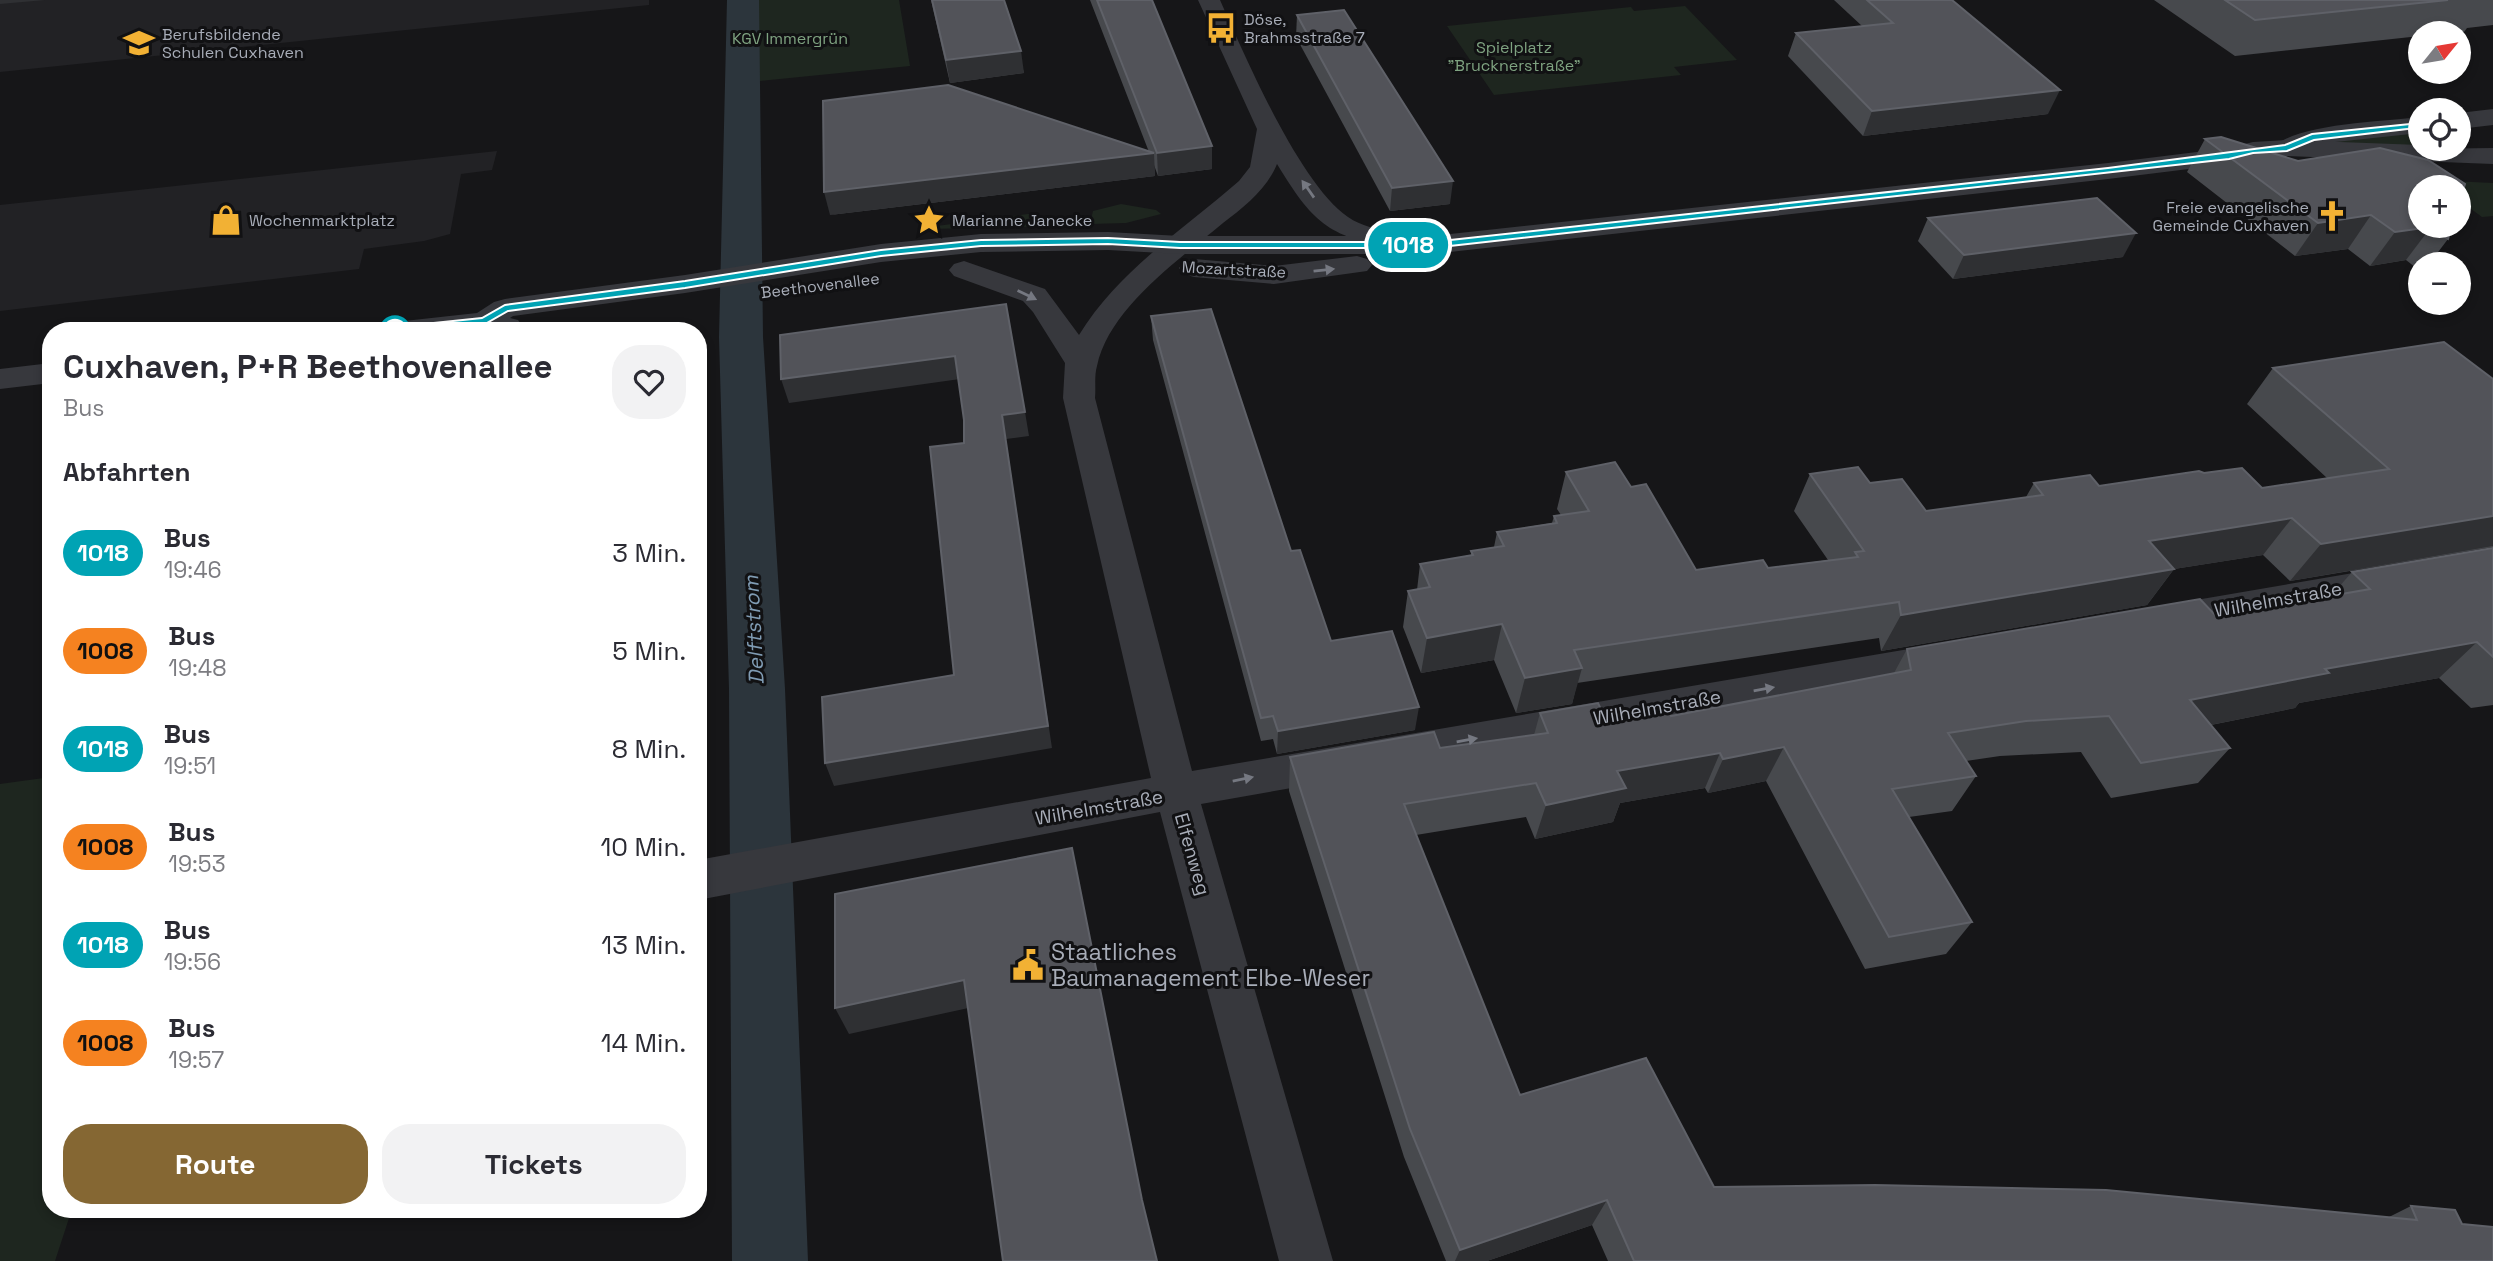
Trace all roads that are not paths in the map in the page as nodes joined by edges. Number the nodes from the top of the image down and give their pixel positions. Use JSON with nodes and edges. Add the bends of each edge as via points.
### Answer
{"nodes":[{"id":1,"x":1209,"y":0,"type":"edge"},
{"id":2,"x":2493,"y":117,"type":"edge"},
{"id":3,"x":2471,"y":120,"type":"edge"},
{"id":4,"x":2408,"y":126,"type":"edge"},
{"id":5,"x":1270,"y":129,"type":"junction"},
{"id":6,"x":2287,"y":148,"type":"junction"},
{"id":7,"x":2229,"y":156,"type":"junction"},
{"id":8,"x":2493,"y":156,"type":"edge"},
{"id":9,"x":2493,"y":166,"type":"edge"},
{"id":10,"x":1432,"y":245,"type":"junction"},
{"id":11,"x":1169,"y":255,"type":"junction"},
{"id":12,"x":964,"y":270,"type":"junction"},
{"id":13,"x":698,"y":292,"type":"junction"},
{"id":14,"x":533,"y":322,"type":"edge"},
{"id":15,"x":1081,"y":363,"type":"junction"},
{"id":16,"x":42,"y":374,"type":"edge"},
{"id":17,"x":0,"y":379,"type":"edge"},
{"id":18,"x":2493,"y":562,"type":"edge"},
{"id":19,"x":2125,"y":626,"type":"edge"},
{"id":20,"x":1989,"y":650,"type":"edge"},
{"id":21,"x":1176,"y":793,"type":"junction"},
{"id":22,"x":707,"y":878,"type":"edge"},
{"id":23,"x":1306,"y":1261,"type":"edge"}],
"edges":[{"from":1,"to":5,"type":"street"},
{"from":2,"to":3,"type":"street"},
{"from":4,"to":6,"type":"street","name":"Mozartstraße","via":[[2312,137]]},
{"from":10,"to":5,"type":"street","one_way":true,"via":[[1338,223],[1318,202]]},
{"from":5,"to":11,"type":"street","name":"Elfenweg","via":[[1263,167],[1249,187]]},
{"from":6,"to":7,"type":"street","name":"Mozartstraße"},
{"from":6,"to":8,"type":"street","name":"Mozartstraße"},
{"from":7,"to":9,"type":"street","name":"Mozartstraße"},
{"from":7,"to":10,"type":"street","name":"Mozartstraße"},
{"from":10,"to":11,"type":"street","name":"Mozartstraße","via":[[1408,257],[1274,275]]},
{"from":11,"to":12,"type":"street","name":"Beethovenallee"},
{"from":11,"to":13,"type":"street","name":"Beethovenallee","via":[[1108,241],[981,243],[794,267]]},
{"from":11,"to":15,"type":"street","name":"Elfenweg","via":[[1103,318]]},
{"from":12,"to":13,"type":"street","name":"Beethovenallee","via":[[776,290]]},
{"from":12,"to":15,"type":"street","one_way":true,"via":[[1034,295]]},
{"from":13,"to":14,"type":"street","name":"Beethovenallee"},
{"from":15,"to":21,"type":"street","name":"Elfenweg","via":[[1079,398]]},
{"from":16,"to":17,"type":"street"},
{"from":18,"to":19,"type":"street","name":"Wilhelmstraße"},
{"from":21,"to":20,"type":"street","name":"Wilhelmstraße","one_way":true},
{"from":21,"to":22,"type":"street","name":"Wilhelmstraße"},
{"from":21,"to":23,"type":"street","name":"Elfenweg"}]}
